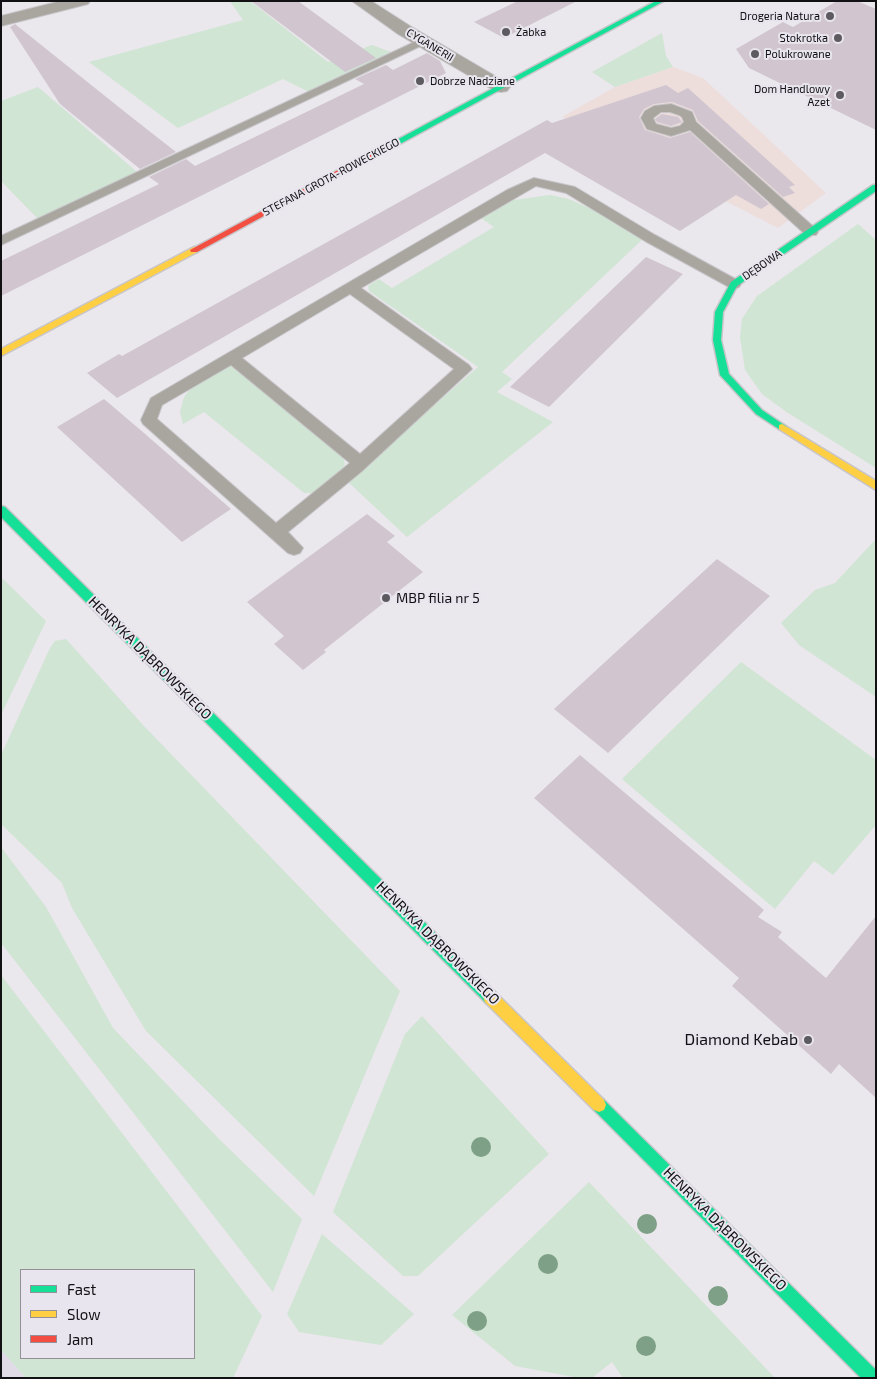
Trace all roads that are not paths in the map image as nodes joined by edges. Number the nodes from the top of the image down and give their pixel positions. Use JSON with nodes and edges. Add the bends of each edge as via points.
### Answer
{"nodes":[{"id":1,"x":82,"y":1,"type":"edge"},
{"id":2,"x":360,"y":1,"type":"edge"},
{"id":3,"x":661,"y":1,"type":"edge"},
{"id":4,"x":1,"y":21,"type":"edge"},
{"id":5,"x":423,"y":41,"type":"junction"},
{"id":6,"x":501,"y":87,"type":"junction"},
{"id":7,"x":690,"y":123,"type":"dead end"},
{"id":8,"x":876,"y":186,"type":"edge"},
{"id":9,"x":811,"y":232,"type":"junction"},
{"id":10,"x":1,"y":241,"type":"edge"},
{"id":11,"x":734,"y":284,"type":"junction"},
{"id":12,"x":350,"y":288,"type":"junction"},
{"id":13,"x":2,"y":351,"type":"edge"},
{"id":14,"x":232,"y":358,"type":"junction"},
{"id":15,"x":360,"y":463,"type":"junction"},
{"id":16,"x":876,"y":486,"type":"edge"},
{"id":17,"x":1,"y":510,"type":"edge"},
{"id":18,"x":276,"y":532,"type":"junction"},
{"id":19,"x":294,"y":548,"type":"dead end"},
{"id":20,"x":873,"y":1378,"type":"edge"}],
"edges":[{"from":1,"to":4,"type":"street"},
{"from":2,"to":5,"type":"street","name":"CYGANERII"},
{"from":3,"to":6,"type":"street","name":"STEFANA GROTA-ROWECKIEGO"},
{"from":5,"to":6,"type":"street","name":"CYGANERII"},
{"from":5,"to":10,"type":"lane"},
{"from":6,"to":13,"type":"street","name":"STEFANA GROTA-ROWECKIEGO"},
{"from":7,"to":9,"type":"lane"},
{"from":8,"to":9,"type":"street","name":"DĘBOWA"},
{"from":9,"to":11,"type":"street","name":"DĘBOWA"},
{"from":11,"to":12,"type":"lane","via":[[570,190],[534,182]]},
{"from":11,"to":16,"type":"street","name":"DĘBOWA","via":[[719,312],[716,340],[725,375],[759,412]]},
{"from":12,"to":14,"type":"lane"},
{"from":12,"to":15,"type":"lane","via":[[464,369]]},
{"from":14,"to":15,"type":"lane"},
{"from":14,"to":18,"type":"lane","via":[[156,402],[149,420]]},
{"from":15,"to":18,"type":"lane"},
{"from":17,"to":20,"type":"street","name":"HENRYKA DĄBROWSKIEGO"},
{"from":18,"to":19,"type":"lane"}]}
